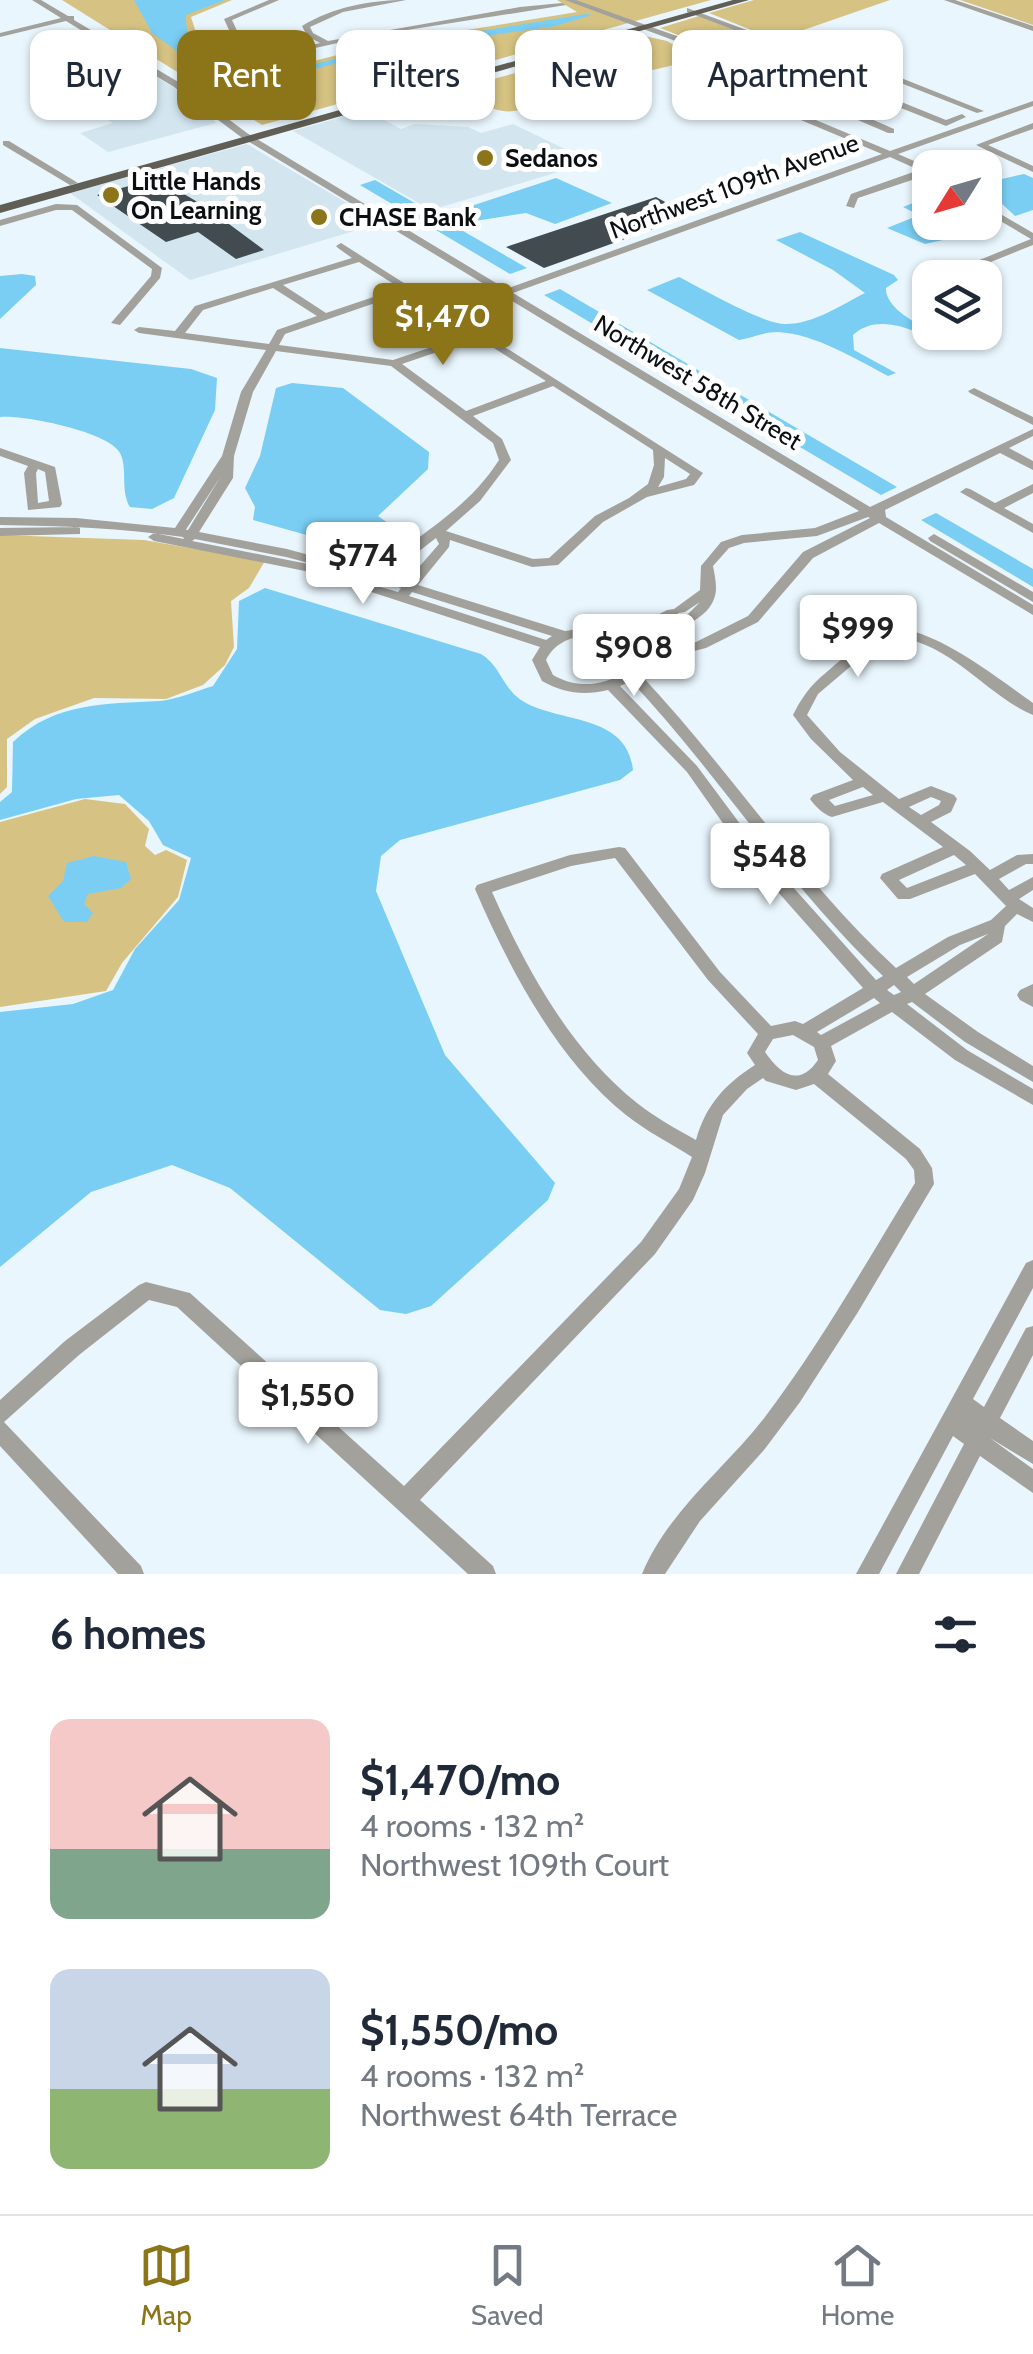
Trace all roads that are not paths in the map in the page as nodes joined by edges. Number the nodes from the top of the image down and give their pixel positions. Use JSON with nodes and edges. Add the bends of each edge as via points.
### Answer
{"nodes":[{"id":1,"x":36,"y":0,"type":"edge"},
{"id":2,"x":52,"y":0,"type":"edge"},
{"id":3,"x":275,"y":0,"type":"edge"},
{"id":4,"x":402,"y":0,"type":"edge"},
{"id":5,"x":509,"y":0,"type":"edge"},
{"id":6,"x":583,"y":0,"type":"edge"},
{"id":7,"x":727,"y":0,"type":"edge"},
{"id":8,"x":744,"y":0,"type":"edge"},
{"id":9,"x":948,"y":0,"type":"edge"},
{"id":10,"x":566,"y":2,"type":"edge"},
{"id":11,"x":519,"y":10,"type":"junction"},
{"id":12,"x":694,"y":12,"type":"junction"},
{"id":13,"x":80,"y":16,"type":"junction"},
{"id":14,"x":68,"y":19,"type":"junction"},
{"id":15,"x":643,"y":26,"type":"junction"},
{"id":16,"x":741,"y":30,"type":"edge"},
{"id":17,"x":1033,"y":30,"type":"edge"},
{"id":18,"x":0,"y":35,"type":"edge"},
{"id":19,"x":672,"y":38,"type":"edge"},
{"id":20,"x":326,"y":43,"type":"junction"},
{"id":21,"x":903,"y":78,"type":"edge"},
{"id":22,"x":925,"y":89,"type":"junction"},
{"id":23,"x":903,"y":97,"type":"edge"},
{"id":24,"x":1033,"y":102,"type":"edge"},
{"id":25,"x":903,"y":105,"type":"edge"},
{"id":26,"x":963,"y":117,"type":"junction"},
{"id":27,"x":805,"y":120,"type":"edge"},
{"id":28,"x":865,"y":120,"type":"edge"},
{"id":29,"x":977,"y":123,"type":"junction"},
{"id":30,"x":1033,"y":126,"type":"edge"},
{"id":31,"x":1007,"y":135,"type":"junction"},
{"id":32,"x":252,"y":136,"type":"junction"},
{"id":33,"x":6,"y":143,"type":"dead end"},
{"id":34,"x":860,"y":143,"type":"junction"},
{"id":35,"x":890,"y":154,"type":"junction"},
{"id":36,"x":912,"y":162,"type":"edge"},
{"id":37,"x":1033,"y":169,"type":"edge"},
{"id":38,"x":912,"y":175,"type":"edge"},
{"id":39,"x":72,"y":183,"type":"junction"},
{"id":40,"x":0,"y":206,"type":"edge"},
{"id":41,"x":850,"y":206,"type":"dead end"},
{"id":42,"x":1002,"y":219,"type":"edge"},
{"id":43,"x":0,"y":223,"type":"edge"},
{"id":44,"x":1033,"y":240,"type":"edge"},
{"id":45,"x":341,"y":246,"type":"dead end"},
{"id":46,"x":358,"y":258,"type":"junction"},
{"id":47,"x":987,"y":260,"type":"edge"},
{"id":48,"x":275,"y":284,"type":"junction"},
{"id":49,"x":406,"y":288,"type":"junction"},
{"id":50,"x":511,"y":290,"type":"junction"},
{"id":51,"x":322,"y":315,"type":"junction"},
{"id":52,"x":192,"y":316,"type":"junction"},
{"id":53,"x":116,"y":322,"type":"dead end"},
{"id":54,"x":139,"y":330,"type":"dead end"},
{"id":55,"x":178,"y":334,"type":"junction"},
{"id":56,"x":480,"y":334,"type":"junction"},
{"id":57,"x":222,"y":340,"type":"junction"},
{"id":58,"x":271,"y":346,"type":"junction"},
{"id":59,"x":394,"y":364,"type":"junction"},
{"id":60,"x":559,"y":386,"type":"junction"},
{"id":61,"x":1033,"y":410,"type":"edge"},
{"id":62,"x":471,"y":419,"type":"junction"},
{"id":63,"x":1033,"y":422,"type":"edge"},
{"id":64,"x":1033,"y":432,"type":"edge"},
{"id":65,"x":1003,"y":447,"type":"junction"},
{"id":66,"x":658,"y":450,"type":"junction"},
{"id":67,"x":0,"y":452,"type":"edge"},
{"id":68,"x":36,"y":463,"type":"dead end"},
{"id":69,"x":1032,"y":463,"type":"edge"},
{"id":70,"x":1033,"y":488,"type":"edge"},
{"id":71,"x":966,"y":492,"type":"dead end"},
{"id":72,"x":644,"y":494,"type":"junction"},
{"id":73,"x":996,"y":508,"type":"junction"},
{"id":74,"x":866,"y":509,"type":"junction"},
{"id":75,"x":880,"y":512,"type":"junction"},
{"id":76,"x":0,"y":521,"type":"edge"},
{"id":77,"x":1033,"y":530,"type":"edge"},
{"id":78,"x":0,"y":532,"type":"edge"},
{"id":79,"x":442,"y":533,"type":"junction"},
{"id":80,"x":182,"y":535,"type":"junction"},
{"id":81,"x":784,"y":537,"type":"junction"},
{"id":82,"x":808,"y":556,"type":"junction"},
{"id":83,"x":374,"y":581,"type":"junction"},
{"id":84,"x":406,"y":591,"type":"junction"},
{"id":85,"x":1033,"y":598,"type":"edge"},
{"id":86,"x":1033,"y":611,"type":"edge"},
{"id":87,"x":660,"y":625,"type":"junction"},
{"id":88,"x":564,"y":635,"type":"junction"},
{"id":89,"x":628,"y":641,"type":"junction"},
{"id":90,"x":547,"y":646,"type":"junction"},
{"id":91,"x":692,"y":648,"type":"junction"},
{"id":92,"x":635,"y":668,"type":"junction"},
{"id":93,"x":612,"y":686,"type":"junction"},
{"id":94,"x":1033,"y":710,"type":"edge"},
{"id":95,"x":866,"y":780,"type":"junction"},
{"id":96,"x":893,"y":800,"type":"junction"},
{"id":97,"x":921,"y":821,"type":"junction"},
{"id":98,"x":955,"y":848,"type":"junction"},
{"id":99,"x":1033,"y":860,"type":"edge"},
{"id":100,"x":984,"y":872,"type":"junction"},
{"id":101,"x":1033,"y":883,"type":"edge"},
{"id":102,"x":1012,"y":903,"type":"junction"},
{"id":103,"x":1033,"y":916,"type":"edge"},
{"id":104,"x":997,"y":924,"type":"junction"},
{"id":105,"x":896,"y":977,"type":"junction"},
{"id":106,"x":874,"y":990,"type":"junction"},
{"id":107,"x":1033,"y":990,"type":"edge"},
{"id":108,"x":913,"y":993,"type":"junction"},
{"id":109,"x":1033,"y":1000,"type":"edge"},
{"id":110,"x":891,"y":1005,"type":"junction"},
{"id":111,"x":805,"y":1031,"type":"junction"},
{"id":112,"x":767,"y":1033,"type":"junction"},
{"id":113,"x":821,"y":1043,"type":"junction"},
{"id":114,"x":995,"y":1051,"type":"junction"},
{"id":115,"x":980,"y":1066,"type":"junction"},
{"id":116,"x":763,"y":1069,"type":"junction"},
{"id":117,"x":1033,"y":1075,"type":"edge"},
{"id":118,"x":818,"y":1076,"type":"junction"},
{"id":119,"x":1033,"y":1098,"type":"edge"},
{"id":120,"x":702,"y":1154,"type":"junction"},
{"id":121,"x":1033,"y":1270,"type":"edge"},
{"id":122,"x":1033,"y":1335,"type":"edge"},
{"id":123,"x":955,"y":1412,"type":"junction"},
{"id":124,"x":0,"y":1414,"type":"edge"},
{"id":125,"x":0,"y":1431,"type":"edge"},
{"id":126,"x":982,"y":1431,"type":"junction"},
{"id":127,"x":1033,"y":1454,"type":"edge"},
{"id":128,"x":1033,"y":1482,"type":"edge"},
{"id":129,"x":405,"y":1500,"type":"junction"},
{"id":130,"x":133,"y":1574,"type":"edge"},
{"id":131,"x":485,"y":1574,"type":"edge"},
{"id":132,"x":654,"y":1574,"type":"edge"},
{"id":133,"x":866,"y":1574,"type":"edge"},
{"id":134,"x":907,"y":1574,"type":"edge"}],
"edges":[{"from":1,"to":14,"type":"street","name":"Northwest 58th Street"},
{"from":2,"to":13,"type":"street","name":"Northwest 58th Street"},
{"from":3,"to":20,"type":"street","via":[[228,23],[239,46],[266,57]]},
{"from":4,"to":20,"type":"street","via":[[341,10],[306,26]]},
{"from":5,"to":11,"type":"street"},
{"from":6,"to":15,"type":"street"},
{"from":7,"to":12,"type":"main road"},
{"from":8,"to":12,"type":"main road"},
{"from":9,"to":17,"type":"street"},
{"from":10,"to":11,"type":"street"},
{"from":10,"to":15,"type":"street"},
{"from":11,"to":20,"type":"street"},
{"from":12,"to":15,"type":"main road"},
{"from":12,"to":16,"type":"street"},
{"from":13,"to":14,"type":"street"},
{"from":13,"to":32,"type":"street","name":"Northwest 58th Street","via":[[186,79]]},
{"from":14,"to":18,"type":"street"},
{"from":14,"to":32,"type":"street","name":"Northwest 58th Street"},
{"from":15,"to":19,"type":"street"},
{"from":15,"to":32,"type":"main road"},
{"from":21,"to":22,"type":"street"},
{"from":22,"to":23,"type":"street"},
{"from":22,"to":26,"type":"street","via":[[980,111]]},
{"from":24,"to":29,"type":"street","name":"Northwest 109th Avenue"},
{"from":25,"to":26,"type":"street","via":[[946,123]]},
{"from":26,"to":29,"type":"street"},
{"from":27,"to":34,"type":"street"},
{"from":28,"to":34,"type":"street","via":[[890,131]]},
{"from":29,"to":31,"type":"street"},
{"from":29,"to":35,"type":"street","name":"Northwest 109th Avenue"},
{"from":30,"to":31,"type":"street"},
{"from":31,"to":37,"type":"street","via":[[980,145]]},
{"from":32,"to":39,"type":"main road"},
{"from":32,"to":40,"type":"main road"},
{"from":32,"to":50,"type":"street","name":"Northwest 58th Street"},
{"from":33,"to":39,"type":"street"},
{"from":34,"to":35,"type":"street"},
{"from":35,"to":36,"type":"street"},
{"from":35,"to":50,"type":"street","name":"Northwest 109th Avenue"},
{"from":38,"to":41,"type":"street","via":[[854,196]]},
{"from":39,"to":40,"type":"main road"},
{"from":42,"to":44,"type":"street"},
{"from":43,"to":53,"type":"street","via":[[74,208],[157,268]]},
{"from":44,"to":47,"type":"street"},
{"from":45,"to":46,"type":"street"},
{"from":46,"to":48,"type":"street"},
{"from":46,"to":49,"type":"street"},
{"from":48,"to":51,"type":"street"},
{"from":48,"to":52,"type":"street"},
{"from":49,"to":51,"type":"street"},
{"from":49,"to":56,"type":"street"},
{"from":50,"to":74,"type":"street","name":"Northwest 58th Street"},
{"from":50,"to":75,"type":"street","name":"Northwest 58th Street"},
{"from":51,"to":58,"type":"street","via":[[290,326]]},
{"from":52,"to":55,"type":"street"},
{"from":52,"to":57,"type":"street"},
{"from":54,"to":55,"type":"street"},
{"from":55,"to":57,"type":"street"},
{"from":56,"to":59,"type":"street"},
{"from":56,"to":60,"type":"street"},
{"from":57,"to":58,"type":"street"},
{"from":58,"to":59,"type":"street"},
{"from":58,"to":80,"type":"street","via":[[246,392],[227,478]]},
{"from":59,"to":62,"type":"street"},
{"from":60,"to":62,"type":"street"},
{"from":60,"to":66,"type":"street"},
{"from":61,"to":63,"type":"street","via":[[985,386],[974,391]]},
{"from":62,"to":79,"type":"street","via":[[498,441],[506,460]]},
{"from":64,"to":65,"type":"street"},
{"from":65,"to":69,"type":"street"},
{"from":65,"to":75,"type":"street"},
{"from":66,"to":72,"type":"street","via":[[661,475]]},
{"from":66,"to":72,"type":"street","via":[[697,478]]},
{"from":67,"to":68,"type":"street"},
{"from":70,"to":73,"type":"street"},
{"from":71,"to":73,"type":"street"},
{"from":72,"to":79,"type":"street","via":[[597,521],[552,562],[532,562]]},
{"from":73,"to":77,"type":"street"},
{"from":74,"to":75,"type":"street"},
{"from":74,"to":81,"type":"street","via":[[817,532]]},
{"from":75,"to":82,"type":"street"},
{"from":75,"to":85,"type":"street","name":"Northwest 58th Street"},
{"from":75,"to":86,"type":"street","name":"Northwest 58th Street"},
{"from":76,"to":80,"type":"street","via":[[85,521]]},
{"from":78,"to":80,"type":"street"},
{"from":79,"to":83,"type":"street","via":[[426,538]]},
{"from":79,"to":84,"type":"street","via":[[445,544]]},
{"from":80,"to":83,"type":"street"},
{"from":81,"to":82,"type":"street","via":[[790,549]]},
{"from":81,"to":87,"type":"street","via":[[725,545],[707,566],[712,593],[705,608]]},
{"from":82,"to":91,"type":"street","via":[[753,618]]},
{"from":83,"to":84,"type":"street"},
{"from":84,"to":88,"type":"street"},
{"from":84,"to":90,"type":"street"},
{"from":87,"to":89,"type":"street"},
{"from":87,"to":91,"type":"street","via":[[675,644]]},
{"from":88,"to":89,"type":"street","via":[[598,631]]},
{"from":88,"to":90,"type":"street"},
{"from":89,"to":92,"type":"street"},
{"from":90,"to":93,"type":"street","via":[[541,671],[556,684],[582,690]]},
{"from":91,"to":92,"type":"street"},
{"from":92,"to":93,"type":"street"},
{"from":92,"to":105,"type":"street","via":[[773,842]]},
{"from":93,"to":106,"type":"street","via":[[692,769],[752,852]]},
{"from":94,"to":95,"type":"street","via":[[908,631],[880,634],[812,692],[800,715],[827,750]]},
{"from":95,"to":96,"type":"street"},
{"from":95,"to":96,"type":"street","via":[[818,799],[832,812]]},
{"from":96,"to":97,"type":"street"},
{"from":96,"to":97,"type":"street","via":[[945,794],[950,804]]},
{"from":97,"to":98,"type":"street"},
{"from":98,"to":100,"type":"street"},
{"from":98,"to":100,"type":"street","via":[[888,878],[904,896]]},
{"from":99,"to":100,"type":"street"},
{"from":100,"to":102,"type":"street"},
{"from":101,"to":102,"type":"street"},
{"from":102,"to":103,"type":"street"},
{"from":102,"to":104,"type":"street"},
{"from":104,"to":105,"type":"street"},
{"from":104,"to":108,"type":"street","via":[[996,938]]},
{"from":105,"to":106,"type":"street"},
{"from":105,"to":108,"type":"street"},
{"from":106,"to":110,"type":"street"},
{"from":106,"to":111,"type":"street"},
{"from":107,"to":109,"type":"street","via":[[1026,995]]},
{"from":108,"to":110,"type":"street"},
{"from":108,"to":114,"type":"street"},
{"from":110,"to":113,"type":"street"},
{"from":110,"to":115,"type":"street"},
{"from":111,"to":112,"type":"street","via":[[785,1027]]},
{"from":111,"to":113,"type":"street"},
{"from":112,"to":116,"type":"street","via":[[757,1045]]},
{"from":112,"to":120,"type":"street","via":[[618,852],[483,889],[511,957],[573,1044],[625,1104]]},
{"from":113,"to":118,"type":"street","via":[[827,1061]]},
{"from":114,"to":115,"type":"street"},
{"from":114,"to":117,"type":"street"},
{"from":115,"to":119,"type":"street"},
{"from":116,"to":118,"type":"street","via":[[796,1083]]},
{"from":116,"to":120,"type":"street","via":[[739,1082],[708,1117]]},
{"from":118,"to":132,"type":"street","via":[[913,1154],[924,1168],[925,1184],[794,1395],[685,1518]]},
{"from":120,"to":129,"type":"street","via":[[686,1194],[630,1268]]},
{"from":121,"to":123,"type":"street"},
{"from":122,"to":126,"type":"street"},
{"from":123,"to":126,"type":"street"},
{"from":123,"to":133,"type":"street"},
{"from":124,"to":129,"type":"street","via":[[146,1291],[183,1299]]},
{"from":125,"to":130,"type":"street"},
{"from":126,"to":127,"type":"street"},
{"from":126,"to":128,"type":"street"},
{"from":126,"to":134,"type":"street"},
{"from":129,"to":131,"type":"street"}]}
